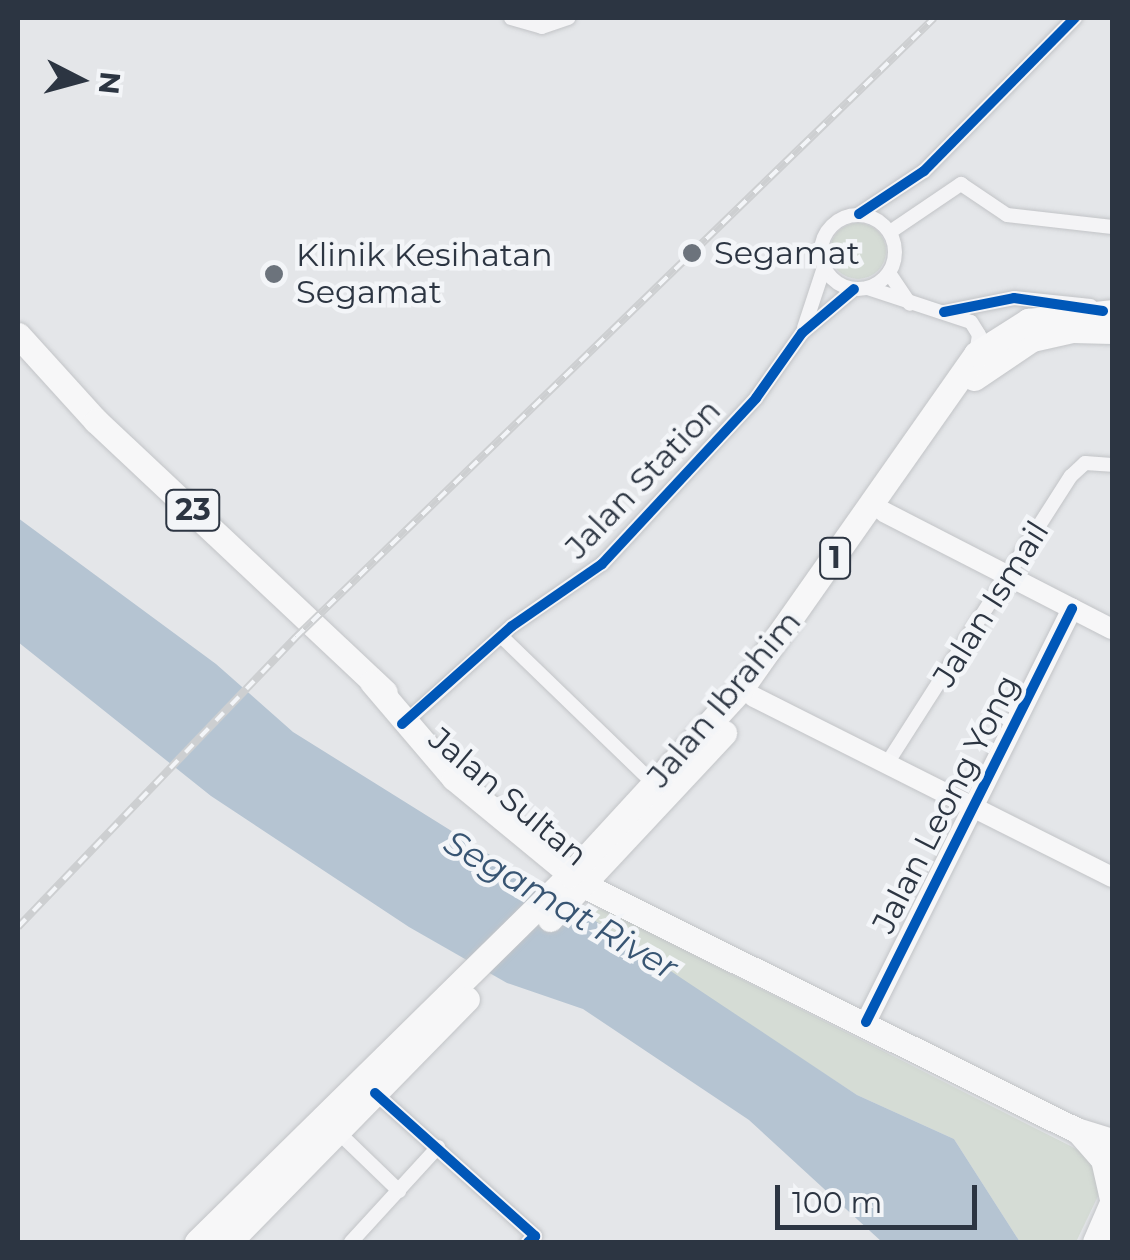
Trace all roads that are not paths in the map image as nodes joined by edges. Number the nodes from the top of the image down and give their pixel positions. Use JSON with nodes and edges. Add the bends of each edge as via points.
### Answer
{"nodes":[{"id":1,"x":511,"y":18,"type":"edge"},
{"id":2,"x":568,"y":18,"type":"edge"},
{"id":3,"x":1076,"y":18,"type":"edge"},
{"id":4,"x":859,"y":214,"type":"junction"},
{"id":5,"x":1112,"y":227,"type":"edge"},
{"id":6,"x":890,"y":232,"type":"junction"},
{"id":7,"x":824,"y":267,"type":"junction"},
{"id":8,"x":890,"y":272,"type":"junction"},
{"id":9,"x":861,"y":289,"type":"junction"},
{"id":10,"x":910,"y":304,"type":"junction"},
{"id":11,"x":944,"y":312,"type":"junction"},
{"id":12,"x":1109,"y":318,"type":"edge"},
{"id":13,"x":802,"y":333,"type":"junction"},
{"id":14,"x":18,"y":335,"type":"edge"},
{"id":15,"x":976,"y":354,"type":"junction"},
{"id":16,"x":1110,"y":464,"type":"edge"},
{"id":17,"x":884,"y":512,"type":"junction"},
{"id":18,"x":1009,"y":578,"type":"junction"},
{"id":19,"x":1072,"y":609,"type":"junction"},
{"id":20,"x":1112,"y":629,"type":"edge"},
{"id":21,"x":501,"y":636,"type":"junction"},
{"id":22,"x":754,"y":697,"type":"junction"},
{"id":23,"x":407,"y":720,"type":"junction"},
{"id":24,"x":886,"y":765,"type":"junction"},
{"id":25,"x":654,"y":784,"type":"junction"},
{"id":26,"x":972,"y":808,"type":"junction"},
{"id":27,"x":1111,"y":872,"type":"edge"},
{"id":28,"x":577,"y":880,"type":"junction"},
{"id":29,"x":451,"y":1004,"type":"junction"},
{"id":30,"x":866,"y":1022,"type":"junction"},
{"id":31,"x":375,"y":1093,"type":"junction"},
{"id":32,"x":1054,"y":1115,"type":"junction"},
{"id":33,"x":1112,"y":1125,"type":"edge"},
{"id":34,"x":1076,"y":1130,"type":"junction"},
{"id":35,"x":338,"y":1132,"type":"junction"},
{"id":36,"x":1112,"y":1141,"type":"edge"},
{"id":37,"x":438,"y":1147,"type":"junction"},
{"id":38,"x":256,"y":1186,"type":"junction"},
{"id":39,"x":282,"y":1190,"type":"junction"},
{"id":40,"x":400,"y":1191,"type":"junction"},
{"id":41,"x":1112,"y":1199,"type":"edge"},
{"id":42,"x":229,"y":1233,"type":"edge"},
{"id":43,"x":197,"y":1242,"type":"edge"},
{"id":44,"x":351,"y":1242,"type":"edge"},
{"id":45,"x":528,"y":1242,"type":"edge"},
{"id":46,"x":1093,"y":1242,"type":"edge"}],
"edges":[{"from":1,"to":2,"type":"street","via":[[542,27]]},
{"from":3,"to":4,"type":"street","via":[[924,171]]},
{"from":4,"to":6,"type":"street"},
{"from":4,"to":7,"type":"street","via":[[830,227],[821,246]]},
{"from":5,"to":6,"type":"street","via":[[1007,215],[961,184]]},
{"from":6,"to":8,"type":"street","via":[[896,256]]},
{"from":7,"to":9,"type":"street"},
{"from":7,"to":13,"type":"street","name":"Jalan Station"},
{"from":8,"to":9,"type":"street"},
{"from":8,"to":10,"type":"street"},
{"from":9,"to":10,"type":"street"},
{"from":9,"to":13,"type":"street","name":"Jalan Station"},
{"from":10,"to":11,"type":"street"},
{"from":11,"to":12,"type":"street","via":[[1014,298]]},
{"from":11,"to":15,"type":"street","via":[[976,329]]},
{"from":12,"to":15,"type":"highway","name":"Jalan Ibrahim","number":"1","via":[[1028,322]]},
{"from":12,"to":17,"type":"highway","name":"Jalan Ibrahim","number":"1","via":[[1050,334],[988,364]]},
{"from":13,"to":21,"type":"street","name":"Jalan Station","via":[[756,398],[648,518],[602,564]]},
{"from":14,"to":23,"type":"highway","name":"Jalan Sultan","number":"23","via":[[96,421],[281,590]]},
{"from":15,"to":25,"type":"highway","name":"Jalan Ibrahim","number":"1","via":[[764,659]]},
{"from":16,"to":18,"type":"street","name":"Jalan Ismail","via":[[1085,463],[1071,476]]},
{"from":17,"to":18,"type":"main road"},
{"from":17,"to":22,"type":"highway","name":"Jalan Ibrahim","number":"1"},
{"from":18,"to":19,"type":"main road"},
{"from":18,"to":24,"type":"street","name":"Jalan Ismail"},
{"from":19,"to":20,"type":"main road"},
{"from":19,"to":26,"type":"main road","name":"Jalan Leong Yong"},
{"from":21,"to":23,"type":"street","name":"Jalan Station"},
{"from":21,"to":25,"type":"street"},
{"from":22,"to":24,"type":"main road"},
{"from":22,"to":28,"type":"highway","name":"Jalan Ibrahim","number":"1"},
{"from":23,"to":28,"type":"highway","name":"Jalan Sultan","number":"23","via":[[454,778]]},
{"from":24,"to":26,"type":"main road"},
{"from":25,"to":28,"type":"highway","name":"Jalan Ibrahim","number":"1"},
{"from":26,"to":27,"type":"main road"},
{"from":26,"to":30,"type":"main road","name":"Jalan Leong Yong"},
{"from":28,"to":29,"type":"highway","number":"1"},
{"from":28,"to":30,"type":"highway","name":"Jalan Sultan","number":"23"},
{"from":29,"to":31,"type":"highway","number":"1"},
{"from":29,"to":38,"type":"highway","number":"1"},
{"from":30,"to":32,"type":"highway","name":"Jalan Sultan","number":"23"},
{"from":31,"to":35,"type":"highway","number":"1"},
{"from":31,"to":37,"type":"street"},
{"from":32,"to":33,"type":"highway","name":"Jalan Sultan","number":"23"},
{"from":32,"to":34,"type":"highway","name":"Jalan Sultan","number":"23"},
{"from":34,"to":36,"type":"highway","name":"Jalan Sultan","number":"23"},
{"from":34,"to":41,"type":"highway","via":[[1104,1159]]},
{"from":35,"to":39,"type":"highway","number":"1"},
{"from":35,"to":40,"type":"street"},
{"from":37,"to":40,"type":"street"},
{"from":37,"to":45,"type":"street","via":[[535,1236]]},
{"from":38,"to":39,"type":"highway"},
{"from":38,"to":42,"type":"highway","number":"1"},
{"from":39,"to":42,"type":"highway","number":"1"},
{"from":40,"to":44,"type":"street"},
{"from":41,"to":46,"type":"main road"},
{"from":42,"to":43,"type":"highway","number":"1"}]}
